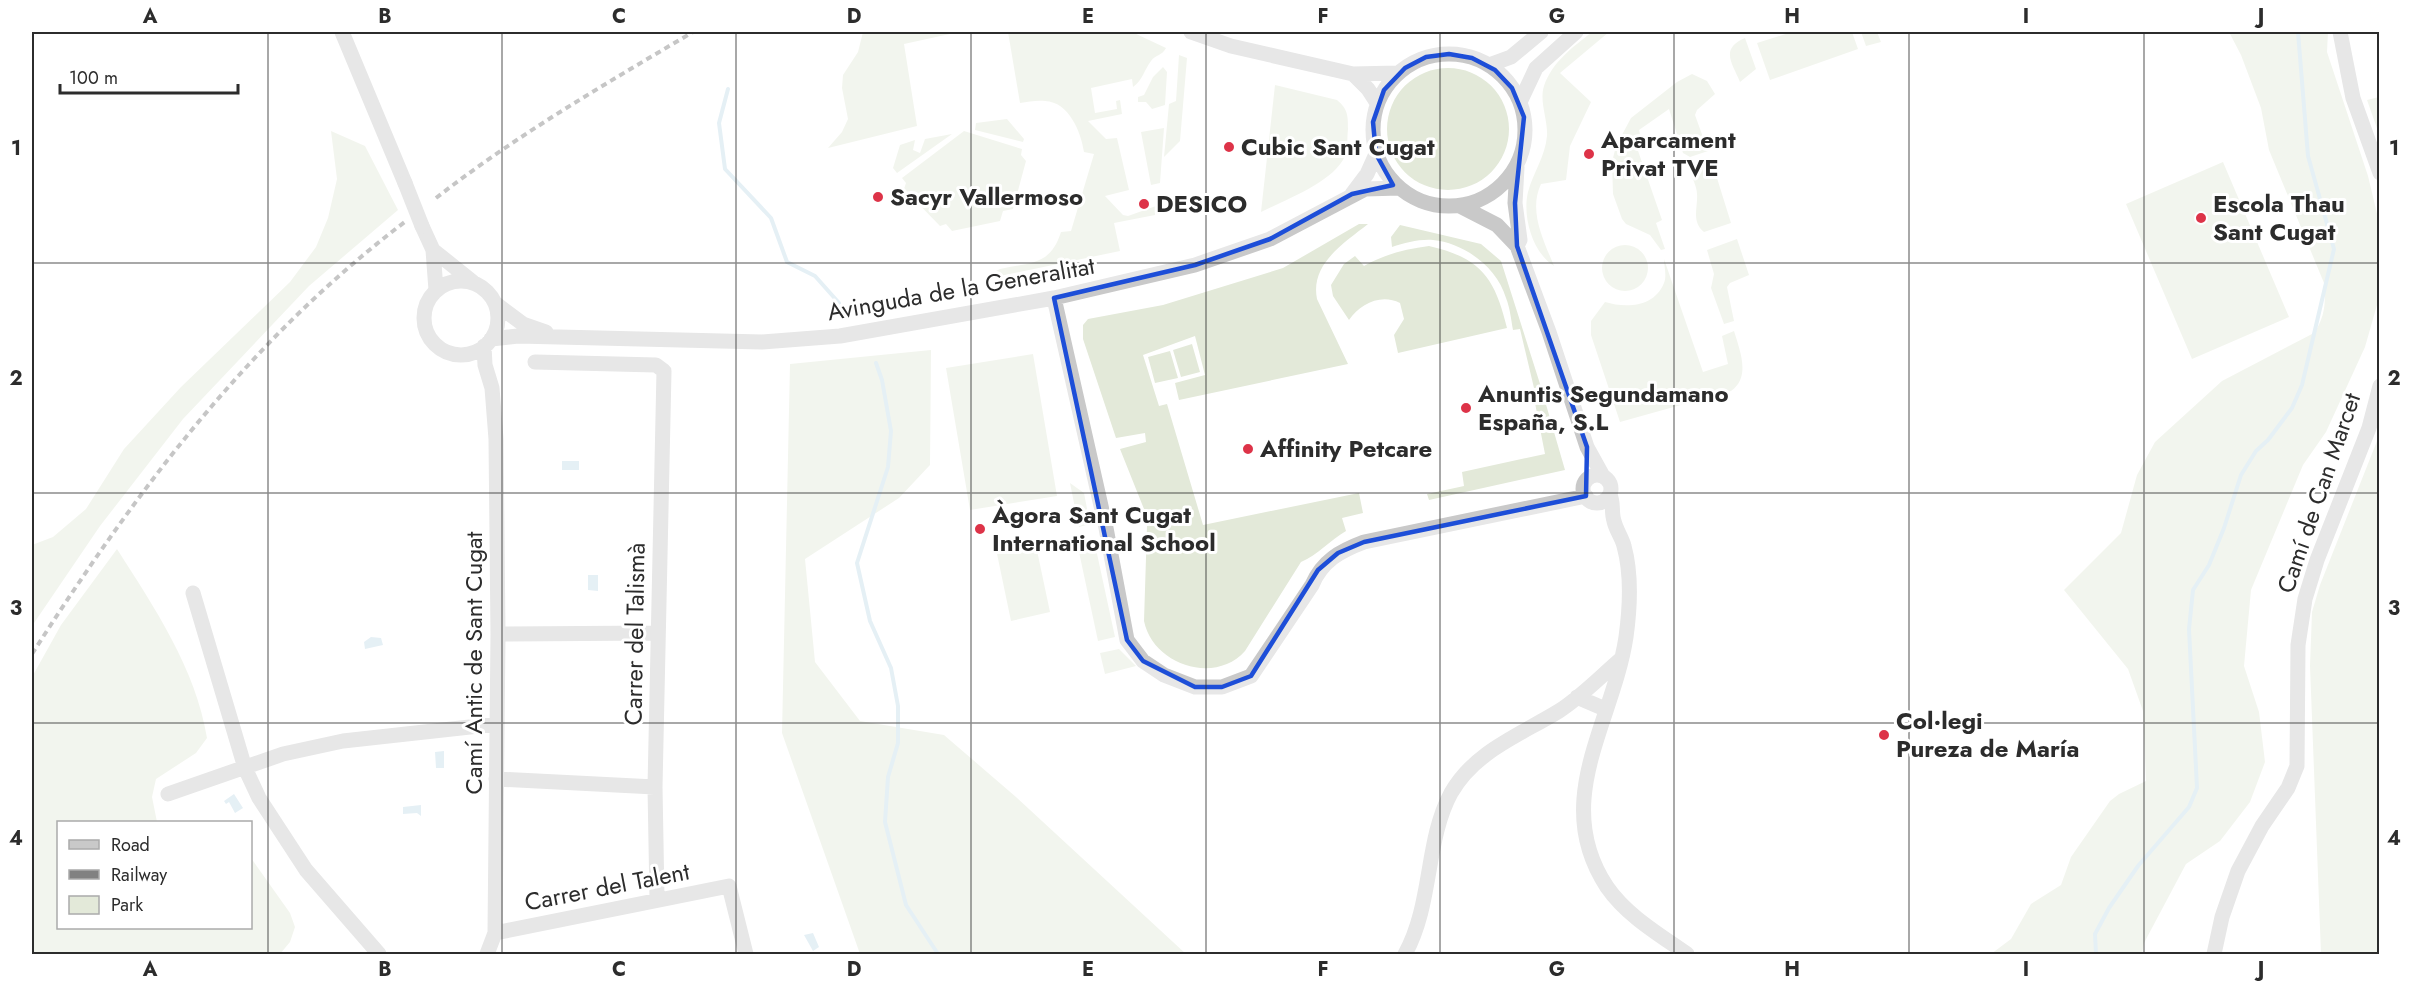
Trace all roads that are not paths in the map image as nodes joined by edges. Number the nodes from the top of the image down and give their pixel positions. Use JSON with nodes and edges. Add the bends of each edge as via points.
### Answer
{"nodes":[{"id":1,"x":342,"y":32,"type":"edge"},
{"id":2,"x":1191,"y":32,"type":"edge"},
{"id":3,"x":1541,"y":32,"type":"edge"},
{"id":4,"x":1576,"y":32,"type":"edge"},
{"id":5,"x":2340,"y":32,"type":"edge"},
{"id":6,"x":1489,"y":65,"type":"junction"},
{"id":7,"x":1398,"y":73,"type":"junction"},
{"id":8,"x":1353,"y":74,"type":"junction"},
{"id":9,"x":1520,"y":102,"type":"junction"},
{"id":10,"x":1377,"y":103,"type":"junction"},
{"id":11,"x":1376,"y":154,"type":"junction"},
{"id":12,"x":1518,"y":163,"type":"junction"},
{"id":13,"x":2379,"y":173,"type":"edge"},
{"id":14,"x":1399,"y":188,"type":"junction"},
{"id":15,"x":1352,"y":194,"type":"junction"},
{"id":16,"x":1460,"y":206,"type":"junction"},
{"id":17,"x":1517,"y":246,"type":"junction"},
{"id":18,"x":433,"y":250,"type":"junction"},
{"id":19,"x":473,"y":282,"type":"junction"},
{"id":20,"x":436,"y":290,"type":"junction"},
{"id":21,"x":1054,"y":298,"type":"junction"},
{"id":22,"x":495,"y":303,"type":"junction"},
{"id":23,"x":561,"y":336,"type":"junction"},
{"id":24,"x":488,"y":343,"type":"junction"},
{"id":25,"x":459,"y":355,"type":"junction"},
{"id":26,"x":535,"y":362,"type":"dead end"},
{"id":27,"x":486,"y":373,"type":"junction"},
{"id":28,"x":2379,"y":386,"type":"edge"},
{"id":29,"x":1587,"y":447,"type":"junction"},
{"id":30,"x":1603,"y":476,"type":"junction"},
{"id":31,"x":1587,"y":480,"type":"junction"},
{"id":32,"x":1597,"y":498,"type":"junction"},
{"id":33,"x":193,"y":593,"type":"dead end"},
{"id":34,"x":657,"y":633,"type":"junction"},
{"id":35,"x":498,"y":634,"type":"junction"},
{"id":36,"x":1622,"y":659,"type":"junction"},
{"id":37,"x":1577,"y":697,"type":"junction"},
{"id":38,"x":1605,"y":709,"type":"junction"},
{"id":39,"x":497,"y":724,"type":"junction"},
{"id":40,"x":245,"y":768,"type":"junction"},
{"id":41,"x":496,"y":779,"type":"junction"},
{"id":42,"x":655,"y":787,"type":"junction"},
{"id":43,"x":168,"y":794,"type":"dead end"},
{"id":44,"x":657,"y":899,"type":"junction"},
{"id":45,"x":495,"y":933,"type":"junction"},
{"id":46,"x":379,"y":954,"type":"edge"},
{"id":47,"x":487,"y":954,"type":"edge"},
{"id":48,"x":746,"y":954,"type":"edge"},
{"id":49,"x":1405,"y":954,"type":"edge"},
{"id":50,"x":1687,"y":954,"type":"edge"},
{"id":51,"x":2214,"y":954,"type":"edge"}],
"edges":[{"from":1,"to":18,"type":"street","bridge":true},
{"from":2,"to":8,"type":"street","via":[[1231,46]]},
{"from":3,"to":6,"type":"street","via":[[1511,57]]},
{"from":4,"to":9,"type":"street","via":[[1536,68]]},
{"from":5,"to":13,"type":"street","via":[[2353,98]]},
{"from":6,"to":7,"type":"street","via":[[1465,56],[1441,54],[1418,60]]},
{"from":6,"to":9,"type":"street","via":[[1507,81]]},
{"from":7,"to":8,"type":"street"},
{"from":7,"to":10,"type":"street"},
{"from":8,"to":10,"type":"street"},
{"from":9,"to":12,"type":"street","via":[[1525,132]]},
{"from":10,"to":11,"type":"street","via":[[1372,128]]},
{"from":11,"to":14,"type":"street"},
{"from":11,"to":15,"type":"street","name":"Avinguda de la Generalitat"},
{"from":12,"to":16,"type":"street","via":[[1491,194]]},
{"from":12,"to":17,"type":"street"},
{"from":14,"to":15,"type":"street","name":"Avinguda de la Generalitat"},
{"from":14,"to":16,"type":"street","via":[[1423,202]]},
{"from":15,"to":21,"type":"street","name":"Avinguda de la Generalitat","via":[[1286,231],[1233,254]]},
{"from":16,"to":17,"type":"street","via":[[1497,225]]},
{"from":17,"to":29,"type":"street"},
{"from":18,"to":19,"type":"street"},
{"from":18,"to":20,"type":"street"},
{"from":19,"to":20,"type":"street","via":[[454,281]]},
{"from":19,"to":22,"type":"street","via":[[485,289]]},
{"from":20,"to":25,"type":"street","via":[[425,308],[426,332],[440,348]]},
{"from":21,"to":23,"type":"street","name":"Avinguda de la Generalitat","via":[[840,336],[762,342]]},
{"from":21,"to":32,"type":"street","via":[[1127,640],[1143,661],[1164,675],[1195,687],[1222,687],[1251,676],[1318,570],[1338,553],[1364,542]]},
{"from":22,"to":23,"type":"street","name":"Avinguda de la Generalitat","via":[[523,324]]},
{"from":22,"to":24,"type":"street","via":[[498,322]]},
{"from":23,"to":24,"type":"street","name":"Avinguda de la Generalitat","via":[[518,336]]},
{"from":24,"to":25,"type":"street"},
{"from":24,"to":27,"type":"street","name":"Camí Antic de Sant Cugat"},
{"from":25,"to":27,"type":"street"},
{"from":26,"to":34,"type":"street","name":"Carrer del Talismà","via":[[645,364],[664,371]]},
{"from":27,"to":35,"type":"street","name":"Camí Antic de Sant Cugat","via":[[492,388],[495,440]]},
{"from":28,"to":51,"type":"street","name":"Camí de Can Marcet","via":[[2369,428],[2305,599],[2298,645],[2297,766],[2238,871]]},
{"from":29,"to":30,"type":"street"},
{"from":29,"to":31,"type":"street"},
{"from":30,"to":31,"type":"street","via":[[1594,475]]},
{"from":30,"to":32,"type":"street","via":[[1611,486]]},
{"from":31,"to":32,"type":"street","via":[[1584,488]]},
{"from":32,"to":36,"type":"street","via":[[1613,519],[1628,563],[1628,621]]},
{"from":33,"to":40,"type":"street"},
{"from":34,"to":35,"type":"street"},
{"from":34,"to":42,"type":"street","name":"Carrer del Talismà"},
{"from":35,"to":39,"type":"street","name":"Camí Antic de Sant Cugat"},
{"from":36,"to":37,"type":"street"},
{"from":36,"to":38,"type":"street"},
{"from":37,"to":38,"type":"street"},
{"from":37,"to":49,"type":"street","via":[[1492,750],[1451,794],[1435,845],[1419,928]]},
{"from":38,"to":50,"type":"street","via":[[1587,776],[1583,821],[1588,844],[1596,867],[1614,896]]},
{"from":39,"to":40,"type":"street","via":[[344,741],[283,754]]},
{"from":39,"to":41,"type":"street","name":"Camí Antic de Sant Cugat"},
{"from":40,"to":43,"type":"street"},
{"from":40,"to":46,"type":"street","via":[[259,798],[306,870]]},
{"from":41,"to":42,"type":"street"},
{"from":41,"to":45,"type":"street","name":"Camí Antic de Sant Cugat"},
{"from":42,"to":44,"type":"street","name":"Carrer del Talismà"},
{"from":44,"to":45,"type":"street","name":"Carrer del Talent"},
{"from":44,"to":48,"type":"street","name":"Carrer del Talent","via":[[729,886]]},
{"from":45,"to":47,"type":"street","name":"Camí Antic de Sant Cugat"}]}
